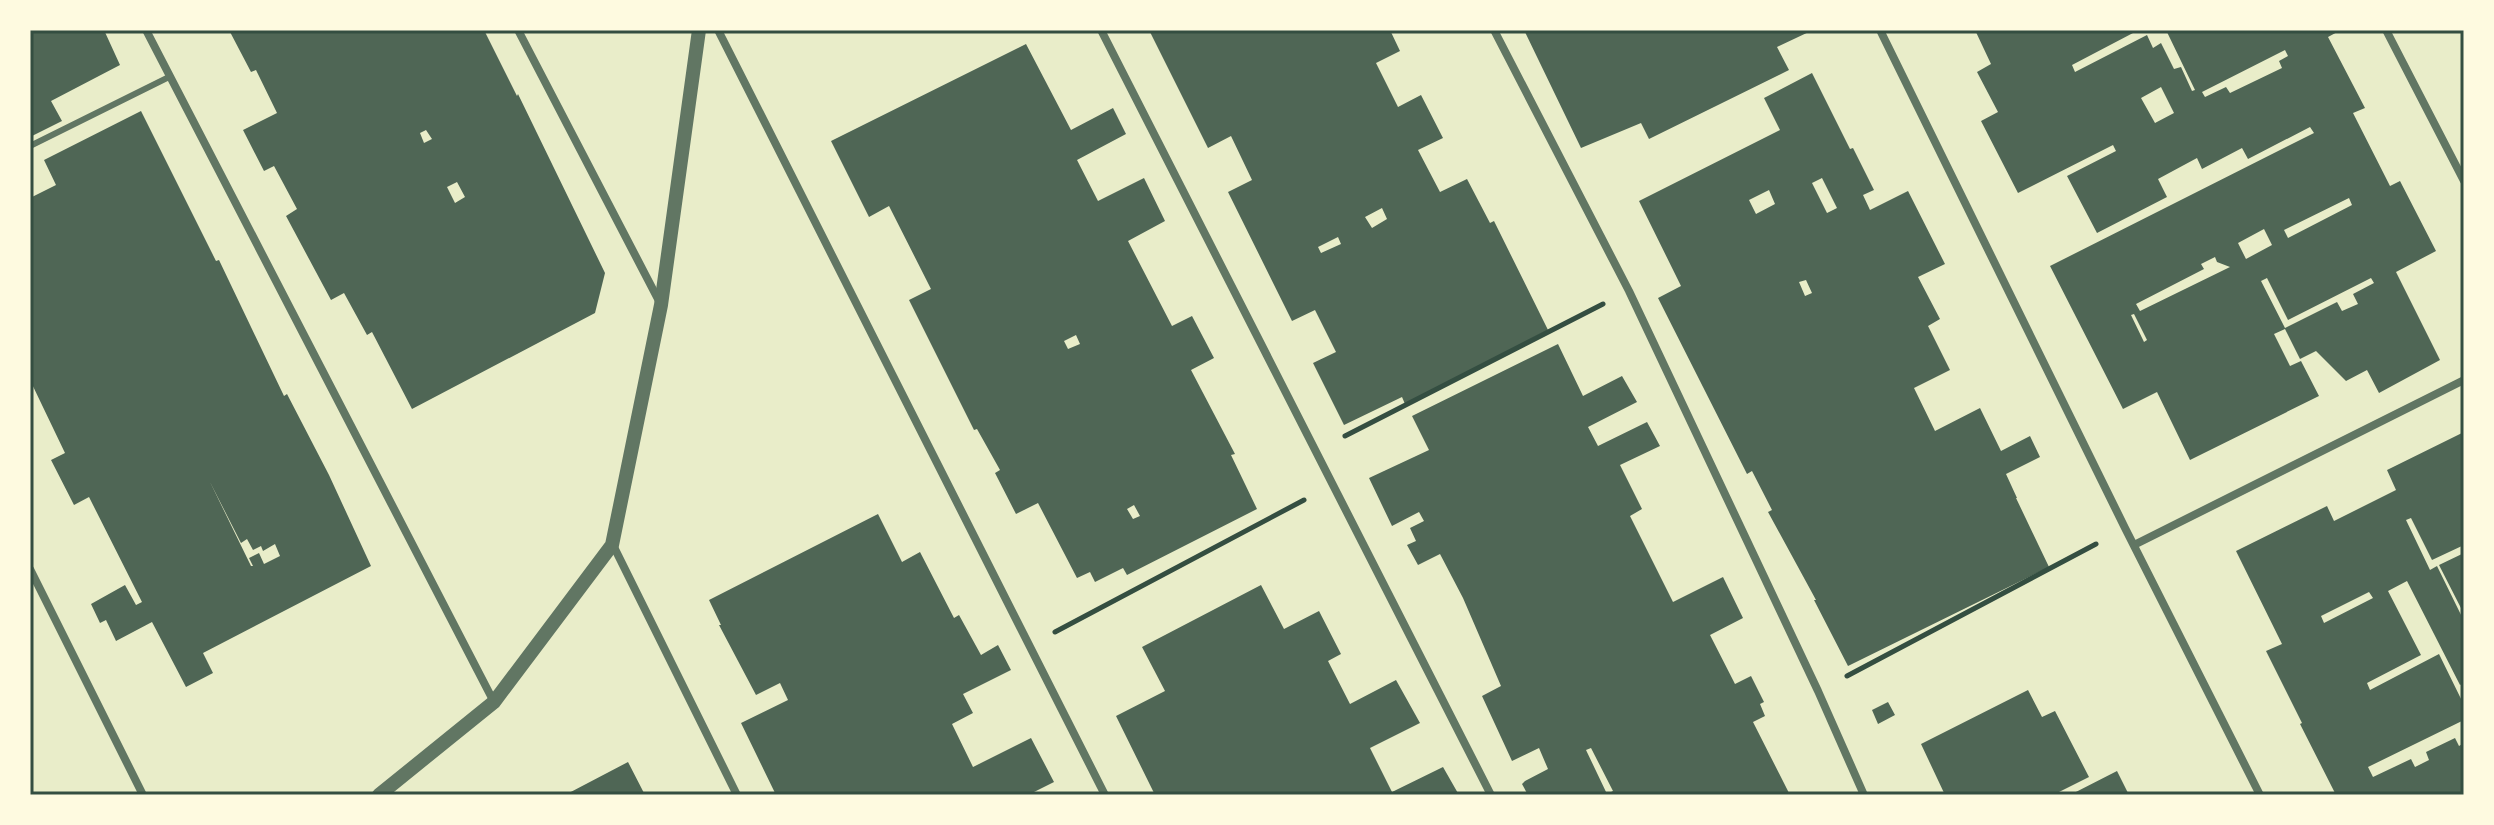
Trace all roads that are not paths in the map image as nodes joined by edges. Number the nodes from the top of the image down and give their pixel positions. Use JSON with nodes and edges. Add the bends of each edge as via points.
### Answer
{"nodes":[{"id":1,"x":146,"y":30,"type":"edge"},
{"id":2,"x":518,"y":30,"type":"edge"},
{"id":3,"x":699,"y":30,"type":"edge"},
{"id":4,"x":718,"y":30,"type":"edge"},
{"id":5,"x":1101,"y":30,"type":"edge"},
{"id":6,"x":1494,"y":30,"type":"edge"},
{"id":7,"x":1880,"y":30,"type":"edge"},
{"id":8,"x":2386,"y":30,"type":"edge"},
{"id":9,"x":169,"y":77,"type":"junction"},
{"id":10,"x":30,"y":146,"type":"edge"},
{"id":11,"x":2464,"y":181,"type":"edge"},
{"id":12,"x":661,"y":305,"type":"junction"},
{"id":13,"x":2464,"y":380,"type":"edge"},
{"id":14,"x":612,"y":545,"type":"junction"},
{"id":15,"x":2134,"y":545,"type":"junction"},
{"id":16,"x":30,"y":569,"type":"edge"},
{"id":17,"x":494,"y":702,"type":"junction"},
{"id":18,"x":143,"y":795,"type":"edge"},
{"id":19,"x":379,"y":795,"type":"edge"},
{"id":20,"x":737,"y":795,"type":"edge"},
{"id":21,"x":1105,"y":795,"type":"edge"},
{"id":22,"x":1491,"y":795,"type":"edge"},
{"id":23,"x":1864,"y":795,"type":"edge"},
{"id":24,"x":2260,"y":795,"type":"edge"}],
"edges":[{"from":1,"to":9,"type":"street"},
{"from":2,"to":12,"type":"street"},
{"from":3,"to":12,"type":"street"},
{"from":4,"to":21,"type":"street"},
{"from":5,"to":22,"type":"street"},
{"from":6,"to":23,"type":"street","via":[[1629,291]]},
{"from":7,"to":15,"type":"street"},
{"from":8,"to":11,"type":"street"},
{"from":9,"to":10,"type":"lane"},
{"from":9,"to":17,"type":"street"},
{"from":12,"to":14,"type":"street"},
{"from":13,"to":15,"type":"street"},
{"from":14,"to":17,"type":"street"},
{"from":14,"to":20,"type":"street"},
{"from":15,"to":24,"type":"street"},
{"from":16,"to":18,"type":"street"},
{"from":17,"to":19,"type":"street"}]}
